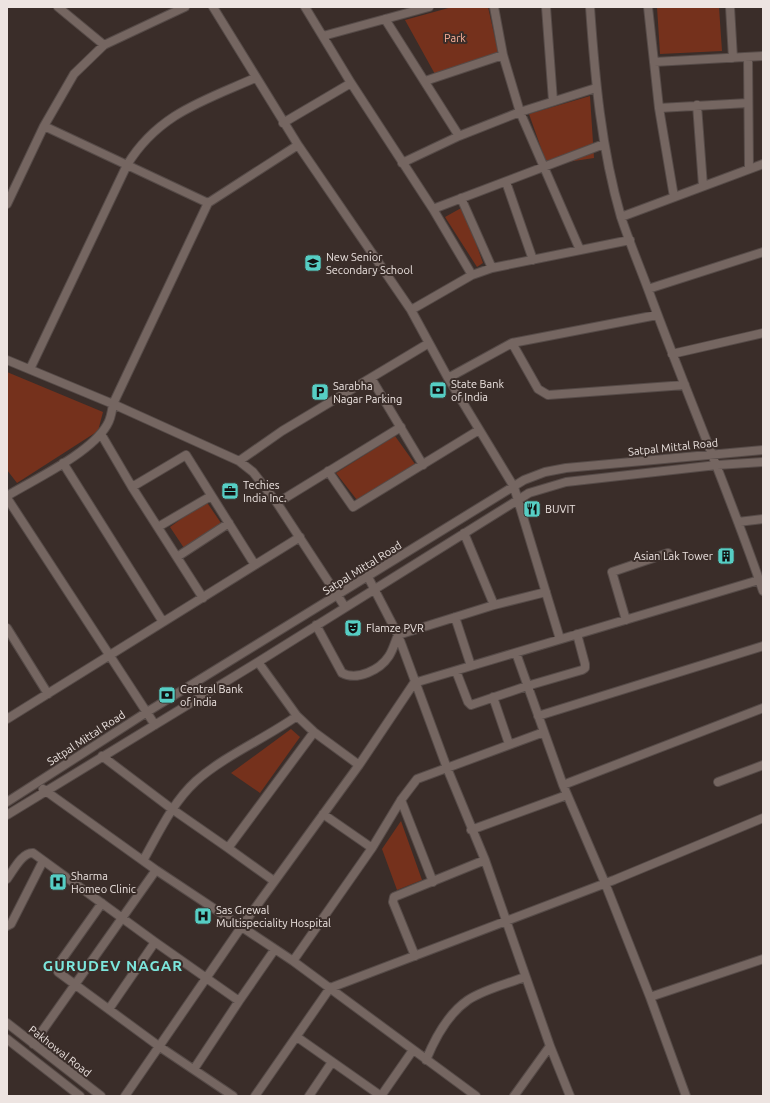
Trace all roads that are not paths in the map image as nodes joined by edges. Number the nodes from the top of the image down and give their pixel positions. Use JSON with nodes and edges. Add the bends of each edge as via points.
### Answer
{"nodes":[{"id":1,"x":58,"y":7,"type":"edge"},
{"id":2,"x":185,"y":7,"type":"edge"},
{"id":3,"x":213,"y":7,"type":"edge"},
{"id":4,"x":305,"y":7,"type":"edge"},
{"id":5,"x":428,"y":7,"type":"edge"},
{"id":6,"x":494,"y":7,"type":"edge"},
{"id":7,"x":546,"y":7,"type":"edge"},
{"id":8,"x":590,"y":7,"type":"edge"},
{"id":9,"x":648,"y":7,"type":"edge"},
{"id":10,"x":730,"y":7,"type":"edge"},
{"id":11,"x":386,"y":20,"type":"junction"},
{"id":12,"x":323,"y":36,"type":"junction"},
{"id":13,"x":104,"y":46,"type":"junction"},
{"id":14,"x":503,"y":55,"type":"junction"},
{"id":15,"x":763,"y":56,"type":"edge"},
{"id":16,"x":748,"y":57,"type":"junction"},
{"id":17,"x":732,"y":58,"type":"junction"},
{"id":18,"x":654,"y":62,"type":"junction"},
{"id":19,"x":255,"y":78,"type":"junction"},
{"id":20,"x":425,"y":81,"type":"junction"},
{"id":21,"x":350,"y":83,"type":"junction"},
{"id":22,"x":596,"y":88,"type":"junction"},
{"id":23,"x":553,"y":102,"type":"junction"},
{"id":24,"x":748,"y":103,"type":"junction"},
{"id":25,"x":697,"y":105,"type":"junction"},
{"id":26,"x":659,"y":108,"type":"junction"},
{"id":27,"x":520,"y":112,"type":"junction"},
{"id":28,"x":283,"y":123,"type":"junction"},
{"id":29,"x":44,"y":126,"type":"junction"},
{"id":30,"x":459,"y":136,"type":"junction"},
{"id":31,"x":604,"y":144,"type":"junction"},
{"id":32,"x":298,"y":145,"type":"junction"},
{"id":33,"x":402,"y":163,"type":"junction"},
{"id":34,"x":763,"y":164,"type":"edge"},
{"id":35,"x":127,"y":165,"type":"junction"},
{"id":36,"x":544,"y":166,"type":"junction"},
{"id":37,"x":749,"y":169,"type":"junction"},
{"id":38,"x":506,"y":182,"type":"junction"},
{"id":39,"x":703,"y":186,"type":"junction"},
{"id":40,"x":674,"y":197,"type":"junction"},
{"id":41,"x":461,"y":198,"type":"junction"},
{"id":42,"x":208,"y":203,"type":"junction"},
{"id":43,"x":7,"y":204,"type":"edge"},
{"id":44,"x":433,"y":209,"type":"junction"},
{"id":45,"x":621,"y":216,"type":"junction"},
{"id":46,"x":630,"y":240,"type":"junction"},
{"id":47,"x":580,"y":250,"type":"junction"},
{"id":48,"x":763,"y":252,"type":"edge"},
{"id":49,"x":533,"y":260,"type":"junction"},
{"id":50,"x":492,"y":268,"type":"junction"},
{"id":51,"x":472,"y":275,"type":"junction"},
{"id":52,"x":648,"y":288,"type":"junction"},
{"id":53,"x":411,"y":310,"type":"junction"},
{"id":54,"x":657,"y":315,"type":"junction"},
{"id":55,"x":763,"y":334,"type":"edge"},
{"id":56,"x":428,"y":343,"type":"junction"},
{"id":57,"x":512,"y":343,"type":"junction"},
{"id":58,"x":672,"y":354,"type":"junction"},
{"id":59,"x":7,"y":360,"type":"edge"},
{"id":60,"x":30,"y":369,"type":"junction"},
{"id":61,"x":371,"y":378,"type":"junction"},
{"id":62,"x":448,"y":378,"type":"junction"},
{"id":63,"x":685,"y":385,"type":"junction"},
{"id":64,"x":113,"y":404,"type":"junction"},
{"id":65,"x":401,"y":427,"type":"junction"},
{"id":66,"x":479,"y":430,"type":"junction"},
{"id":67,"x":101,"y":434,"type":"junction"},
{"id":68,"x":763,"y":450,"type":"edge"},
{"id":69,"x":712,"y":454,"type":"junction"},
{"id":70,"x":239,"y":461,"type":"junction"},
{"id":71,"x":763,"y":462,"type":"edge"},
{"id":72,"x":63,"y":463,"type":"junction"},
{"id":73,"x":423,"y":465,"type":"junction"},
{"id":74,"x":717,"y":465,"type":"junction"},
{"id":75,"x":328,"y":471,"type":"junction"},
{"id":76,"x":132,"y":486,"type":"junction"},
{"id":77,"x":514,"y":487,"type":"junction"},
{"id":78,"x":211,"y":496,"type":"junction"},
{"id":79,"x":7,"y":497,"type":"edge"},
{"id":80,"x":518,"y":499,"type":"junction"},
{"id":81,"x":277,"y":503,"type":"junction"},
{"id":82,"x":763,"y":519,"type":"edge"},
{"id":83,"x":738,"y":522,"type":"junction"},
{"id":84,"x":229,"y":523,"type":"junction"},
{"id":85,"x":158,"y":527,"type":"junction"},
{"id":86,"x":464,"y":533,"type":"junction"},
{"id":87,"x":300,"y":537,"type":"junction"},
{"id":88,"x":668,"y":553,"type":"dead end"},
{"id":89,"x":177,"y":557,"type":"junction"},
{"id":90,"x":255,"y":565,"type":"junction"},
{"id":91,"x":368,"y":577,"type":"junction"},
{"id":92,"x":759,"y":580,"type":"junction"},
{"id":93,"x":374,"y":589,"type":"junction"},
{"id":94,"x":763,"y":591,"type":"edge"},
{"id":95,"x":546,"y":592,"type":"junction"},
{"id":96,"x":337,"y":596,"type":"junction"},
{"id":97,"x":203,"y":598,"type":"junction"},
{"id":98,"x":494,"y":605,"type":"junction"},
{"id":99,"x":345,"y":607,"type":"junction"},
{"id":100,"x":456,"y":617,"type":"junction"},
{"id":101,"x":626,"y":620,"type":"junction"},
{"id":102,"x":163,"y":622,"type":"junction"},
{"id":103,"x":316,"y":626,"type":"junction"},
{"id":104,"x":7,"y":628,"type":"edge"},
{"id":105,"x":576,"y":634,"type":"junction"},
{"id":106,"x":398,"y":636,"type":"junction"},
{"id":107,"x":560,"y":639,"type":"junction"},
{"id":108,"x":763,"y":646,"type":"edge"},
{"id":109,"x":516,"y":653,"type":"junction"},
{"id":110,"x":110,"y":654,"type":"junction"},
{"id":111,"x":258,"y":662,"type":"junction"},
{"id":112,"x":471,"y":666,"type":"junction"},
{"id":113,"x":456,"y":671,"type":"junction"},
{"id":114,"x":414,"y":683,"type":"junction"},
{"id":115,"x":527,"y":686,"type":"junction"},
{"id":116,"x":48,"y":694,"type":"junction"},
{"id":117,"x":493,"y":697,"type":"junction"},
{"id":118,"x":763,"y":708,"type":"edge"},
{"id":119,"x":147,"y":712,"type":"junction"},
{"id":120,"x":297,"y":716,"type":"junction"},
{"id":121,"x":538,"y":716,"type":"junction"},
{"id":122,"x":7,"y":719,"type":"edge"},
{"id":123,"x":154,"y":725,"type":"junction"},
{"id":124,"x":314,"y":732,"type":"junction"},
{"id":125,"x":544,"y":732,"type":"junction"},
{"id":126,"x":509,"y":744,"type":"junction"},
{"id":127,"x":102,"y":756,"type":"junction"},
{"id":128,"x":359,"y":764,"type":"junction"},
{"id":129,"x":763,"y":765,"type":"edge"},
{"id":130,"x":447,"y":768,"type":"junction"},
{"id":131,"x":718,"y":782,"type":"dead end"},
{"id":132,"x":36,"y":784,"type":"junction"},
{"id":133,"x":563,"y":785,"type":"junction"},
{"id":134,"x":46,"y":791,"type":"junction"},
{"id":135,"x":567,"y":795,"type":"junction"},
{"id":136,"x":401,"y":800,"type":"junction"},
{"id":137,"x":7,"y":802,"type":"edge"},
{"id":138,"x":172,"y":809,"type":"junction"},
{"id":139,"x":323,"y":814,"type":"junction"},
{"id":140,"x":7,"y":815,"type":"edge"},
{"id":141,"x":763,"y":818,"type":"edge"},
{"id":142,"x":472,"y":830,"type":"junction"},
{"id":143,"x":228,"y":848,"type":"junction"},
{"id":144,"x":372,"y":848,"type":"junction"},
{"id":145,"x":144,"y":859,"type":"junction"},
{"id":146,"x":485,"y":860,"type":"junction"},
{"id":147,"x":43,"y":861,"type":"junction"},
{"id":148,"x":156,"y":870,"type":"junction"},
{"id":149,"x":7,"y":879,"type":"edge"},
{"id":150,"x":274,"y":881,"type":"junction"},
{"id":151,"x":433,"y":882,"type":"junction"},
{"id":152,"x":605,"y":883,"type":"junction"},
{"id":153,"x":102,"y":904,"type":"junction"},
{"id":154,"x":121,"y":917,"type":"junction"},
{"id":155,"x":506,"y":921,"type":"junction"},
{"id":156,"x":7,"y":926,"type":"edge"},
{"id":157,"x":242,"y":926,"type":"junction"},
{"id":158,"x":154,"y":942,"type":"junction"},
{"id":159,"x":276,"y":949,"type":"junction"},
{"id":160,"x":415,"y":956,"type":"junction"},
{"id":161,"x":763,"y":960,"type":"edge"},
{"id":162,"x":293,"y":961,"type":"junction"},
{"id":163,"x":526,"y":977,"type":"junction"},
{"id":164,"x":207,"y":978,"type":"junction"},
{"id":165,"x":74,"y":985,"type":"junction"},
{"id":166,"x":330,"y":988,"type":"junction"},
{"id":167,"x":650,"y":997,"type":"junction"},
{"id":168,"x":239,"y":1001,"type":"junction"},
{"id":169,"x":109,"y":1009,"type":"junction"},
{"id":170,"x":7,"y":1023,"type":"edge"},
{"id":171,"x":297,"y":1037,"type":"junction"},
{"id":172,"x":7,"y":1039,"type":"edge"},
{"id":173,"x":33,"y":1044,"type":"junction"},
{"id":174,"x":550,"y":1046,"type":"junction"},
{"id":175,"x":160,"y":1047,"type":"junction"},
{"id":176,"x":412,"y":1050,"type":"junction"},
{"id":177,"x":426,"y":1060,"type":"junction"},
{"id":178,"x":332,"y":1062,"type":"junction"},
{"id":179,"x":194,"y":1069,"type":"junction"},
{"id":180,"x":80,"y":1096,"type":"edge"},
{"id":181,"x":100,"y":1096,"type":"edge"},
{"id":182,"x":124,"y":1096,"type":"edge"},
{"id":183,"x":233,"y":1096,"type":"edge"},
{"id":184,"x":256,"y":1096,"type":"edge"},
{"id":185,"x":309,"y":1096,"type":"edge"},
{"id":186,"x":476,"y":1096,"type":"edge"},
{"id":187,"x":514,"y":1096,"type":"edge"},
{"id":188,"x":570,"y":1096,"type":"edge"},
{"id":189,"x":686,"y":1096,"type":"edge"}],
"edges":[{"from":1,"to":13,"type":"street"},
{"from":2,"to":13,"type":"street"},
{"from":3,"to":19,"type":"street"},
{"from":4,"to":12,"type":"street"},
{"from":5,"to":11,"type":"street"},
{"from":6,"to":14,"type":"street"},
{"from":7,"to":23,"type":"street"},
{"from":8,"to":22,"type":"street"},
{"from":9,"to":18,"type":"street"},
{"from":10,"to":17,"type":"street"},
{"from":11,"to":12,"type":"street"},
{"from":11,"to":20,"type":"street"},
{"from":12,"to":21,"type":"street"},
{"from":13,"to":29,"type":"street","via":[[74,74]]},
{"from":14,"to":20,"type":"street"},
{"from":14,"to":27,"type":"street"},
{"from":15,"to":16,"type":"street"},
{"from":16,"to":17,"type":"street"},
{"from":16,"to":24,"type":"street"},
{"from":17,"to":18,"type":"street"},
{"from":18,"to":26,"type":"street"},
{"from":19,"to":28,"type":"street"},
{"from":19,"to":35,"type":"street","via":[[177,114],[149,136]]},
{"from":20,"to":30,"type":"street"},
{"from":21,"to":28,"type":"street"},
{"from":21,"to":33,"type":"street"},
{"from":22,"to":23,"type":"street"},
{"from":22,"to":31,"type":"street"},
{"from":23,"to":27,"type":"street"},
{"from":24,"to":25,"type":"street"},
{"from":24,"to":37,"type":"street"},
{"from":25,"to":26,"type":"street"},
{"from":25,"to":39,"type":"street"},
{"from":26,"to":40,"type":"street"},
{"from":27,"to":30,"type":"street"},
{"from":27,"to":36,"type":"street"},
{"from":28,"to":32,"type":"street"},
{"from":29,"to":35,"type":"street"},
{"from":29,"to":43,"type":"street"},
{"from":30,"to":33,"type":"street"},
{"from":31,"to":36,"type":"street"},
{"from":31,"to":45,"type":"street"},
{"from":32,"to":42,"type":"street"},
{"from":32,"to":53,"type":"street"},
{"from":33,"to":44,"type":"street"},
{"from":34,"to":37,"type":"street"},
{"from":35,"to":42,"type":"street"},
{"from":35,"to":60,"type":"street"},
{"from":36,"to":38,"type":"street"},
{"from":36,"to":47,"type":"street"},
{"from":37,"to":39,"type":"street"},
{"from":38,"to":41,"type":"street"},
{"from":38,"to":49,"type":"street"},
{"from":39,"to":40,"type":"street"},
{"from":40,"to":45,"type":"street"},
{"from":41,"to":44,"type":"street"},
{"from":41,"to":50,"type":"street"},
{"from":42,"to":64,"type":"street"},
{"from":44,"to":51,"type":"street"},
{"from":45,"to":46,"type":"street"},
{"from":46,"to":47,"type":"street"},
{"from":46,"to":52,"type":"street"},
{"from":47,"to":49,"type":"street"},
{"from":48,"to":52,"type":"street"},
{"from":49,"to":50,"type":"street"},
{"from":50,"to":51,"type":"street"},
{"from":51,"to":53,"type":"street"},
{"from":52,"to":54,"type":"street"},
{"from":53,"to":56,"type":"street"},
{"from":54,"to":57,"type":"street"},
{"from":54,"to":58,"type":"street"},
{"from":55,"to":58,"type":"street"},
{"from":56,"to":61,"type":"street"},
{"from":56,"to":62,"type":"street"},
{"from":57,"to":62,"type":"street"},
{"from":57,"to":63,"type":"street","via":[[538,389],[548,395]]},
{"from":58,"to":63,"type":"street"},
{"from":59,"to":60,"type":"street"},
{"from":60,"to":64,"type":"street"},
{"from":61,"to":65,"type":"street"},
{"from":61,"to":70,"type":"street","via":[[282,431]]},
{"from":62,"to":66,"type":"street"},
{"from":63,"to":69,"type":"street"},
{"from":64,"to":67,"type":"street","via":[[108,423]]},
{"from":64,"to":70,"type":"street"},
{"from":65,"to":73,"type":"street"},
{"from":65,"to":75,"type":"street"},
{"from":66,"to":73,"type":"street"},
{"from":66,"to":77,"type":"street"},
{"from":67,"to":72,"type":"street","via":[[94,442]]},
{"from":67,"to":76,"type":"street"},
{"from":68,"to":69,"type":"street","name":"Satpal Mittal Road"},
{"from":69,"to":74,"type":"street"},
{"from":69,"to":77,"type":"street","name":"Satpal Mittal Road","via":[[566,468],[535,476]]},
{"from":70,"to":81,"type":"street","via":[[253,472]]},
{"from":71,"to":74,"type":"street","name":"Satpal Mittal Road"},
{"from":72,"to":79,"type":"street"},
{"from":72,"to":102,"type":"street"},
{"from":73,"to":75,"type":"street","via":[[353,507]]},
{"from":74,"to":80,"type":"street","name":"Satpal Mittal Road","via":[[566,482],[540,488]]},
{"from":74,"to":83,"type":"street"},
{"from":75,"to":81,"type":"street"},
{"from":76,"to":78,"type":"street","via":[[186,455]]},
{"from":76,"to":85,"type":"street"},
{"from":77,"to":80,"type":"street"},
{"from":77,"to":91,"type":"street","name":"Satpal Mittal Road"},
{"from":78,"to":84,"type":"street"},
{"from":78,"to":85,"type":"street"},
{"from":79,"to":110,"type":"street"},
{"from":80,"to":86,"type":"street","name":"Satpal Mittal Road"},
{"from":80,"to":95,"type":"street"},
{"from":81,"to":87,"type":"street"},
{"from":82,"to":83,"type":"street"},
{"from":83,"to":92,"type":"street"},
{"from":84,"to":89,"type":"street"},
{"from":84,"to":90,"type":"street"},
{"from":85,"to":89,"type":"street"},
{"from":86,"to":93,"type":"street","name":"Satpal Mittal Road"},
{"from":86,"to":98,"type":"street"},
{"from":87,"to":90,"type":"street"},
{"from":87,"to":96,"type":"street"},
{"from":88,"to":101,"type":"street","via":[[612,572]]},
{"from":89,"to":97,"type":"street"},
{"from":90,"to":97,"type":"street"},
{"from":91,"to":93,"type":"street"},
{"from":91,"to":96,"type":"street","name":"Satpal Mittal Road"},
{"from":92,"to":94,"type":"street"},
{"from":92,"to":101,"type":"street"},
{"from":93,"to":99,"type":"street","name":"Satpal Mittal Road"},
{"from":93,"to":106,"type":"street"},
{"from":95,"to":98,"type":"street"},
{"from":95,"to":107,"type":"street"},
{"from":96,"to":99,"type":"street"},
{"from":96,"to":119,"type":"street","name":"Satpal Mittal Road"},
{"from":97,"to":102,"type":"street"},
{"from":98,"to":100,"type":"street"},
{"from":99,"to":103,"type":"street","name":"Satpal Mittal Road"},
{"from":100,"to":106,"type":"street"},
{"from":100,"to":112,"type":"street"},
{"from":101,"to":105,"type":"street"},
{"from":102,"to":110,"type":"street"},
{"from":103,"to":106,"type":"street","via":[[342,673],[349,677],[357,677],[384,662]]},
{"from":103,"to":111,"type":"street","name":"Satpal Mittal Road"},
{"from":104,"to":116,"type":"street"},
{"from":105,"to":107,"type":"street"},
{"from":105,"to":115,"type":"street","via":[[585,668]]},
{"from":106,"to":114,"type":"street"},
{"from":107,"to":109,"type":"street"},
{"from":108,"to":121,"type":"street"},
{"from":109,"to":112,"type":"street"},
{"from":109,"to":115,"type":"street"},
{"from":110,"to":116,"type":"street"},
{"from":110,"to":119,"type":"street"},
{"from":111,"to":120,"type":"street"},
{"from":111,"to":123,"type":"street","name":"Satpal Mittal Road"},
{"from":112,"to":113,"type":"street"},
{"from":113,"to":114,"type":"street"},
{"from":113,"to":117,"type":"street","via":[[469,704]]},
{"from":114,"to":128,"type":"street"},
{"from":114,"to":130,"type":"street"},
{"from":115,"to":117,"type":"street"},
{"from":115,"to":121,"type":"street"},
{"from":116,"to":122,"type":"street"},
{"from":117,"to":126,"type":"street"},
{"from":118,"to":133,"type":"street"},
{"from":119,"to":123,"type":"street"},
{"from":119,"to":132,"type":"street","name":"Satpal Mittal Road"},
{"from":120,"to":124,"type":"street"},
{"from":120,"to":138,"type":"street","via":[[206,772]]},
{"from":121,"to":125,"type":"street"},
{"from":123,"to":127,"type":"street","name":"Satpal Mittal Road"},
{"from":124,"to":128,"type":"street"},
{"from":124,"to":143,"type":"street"},
{"from":125,"to":126,"type":"street"},
{"from":125,"to":133,"type":"street"},
{"from":126,"to":130,"type":"street"},
{"from":127,"to":134,"type":"street","name":"Satpal Mittal Road"},
{"from":127,"to":138,"type":"street"},
{"from":128,"to":139,"type":"street"},
{"from":129,"to":131,"type":"street"},
{"from":130,"to":136,"type":"street","via":[[417,779]]},
{"from":130,"to":142,"type":"street"},
{"from":132,"to":134,"type":"street"},
{"from":132,"to":137,"type":"street","name":"Satpal Mittal Road"},
{"from":133,"to":135,"type":"street"},
{"from":134,"to":140,"type":"street","name":"Satpal Mittal Road"},
{"from":134,"to":145,"type":"street"},
{"from":135,"to":142,"type":"street"},
{"from":135,"to":152,"type":"street"},
{"from":136,"to":144,"type":"street"},
{"from":136,"to":151,"type":"street"},
{"from":138,"to":143,"type":"street"},
{"from":138,"to":145,"type":"street"},
{"from":139,"to":144,"type":"street"},
{"from":139,"to":150,"type":"street"},
{"from":141,"to":152,"type":"street"},
{"from":142,"to":146,"type":"street"},
{"from":143,"to":150,"type":"street"},
{"from":144,"to":162,"type":"street"},
{"from":145,"to":148,"type":"street"},
{"from":146,"to":151,"type":"street"},
{"from":146,"to":155,"type":"street"},
{"from":147,"to":149,"type":"street","via":[[34,853],[28,853]]},
{"from":147,"to":153,"type":"street"},
{"from":147,"to":156,"type":"street"},
{"from":148,"to":154,"type":"street"},
{"from":148,"to":157,"type":"street"},
{"from":150,"to":157,"type":"street"},
{"from":151,"to":160,"type":"street","via":[[393,899]]},
{"from":152,"to":155,"type":"street"},
{"from":152,"to":167,"type":"street"},
{"from":153,"to":154,"type":"street"},
{"from":153,"to":165,"type":"street","via":[[57,968],[60,975]]},
{"from":154,"to":158,"type":"street"},
{"from":154,"to":165,"type":"street"},
{"from":155,"to":160,"type":"street"},
{"from":155,"to":163,"type":"street"},
{"from":157,"to":159,"type":"street"},
{"from":157,"to":164,"type":"street"},
{"from":158,"to":164,"type":"street"},
{"from":158,"to":169,"type":"street"},
{"from":159,"to":162,"type":"street"},
{"from":159,"to":168,"type":"street"},
{"from":160,"to":166,"type":"street"},
{"from":161,"to":167,"type":"street"},
{"from":162,"to":166,"type":"street"},
{"from":163,"to":174,"type":"street"},
{"from":163,"to":177,"type":"street","via":[[467,1000],[449,1019]]},
{"from":164,"to":168,"type":"street"},
{"from":164,"to":175,"type":"street"},
{"from":165,"to":169,"type":"street"},
{"from":165,"to":173,"type":"street"},
{"from":166,"to":171,"type":"street"},
{"from":166,"to":176,"type":"street"},
{"from":167,"to":189,"type":"street"},
{"from":168,"to":179,"type":"street"},
{"from":169,"to":175,"type":"street"},
{"from":170,"to":173,"type":"street","name":"Pakhowal Road"},
{"from":171,"to":178,"type":"street"},
{"from":171,"to":184,"type":"street"},
{"from":172,"to":180,"type":"street","name":"Pakhowal Road"},
{"from":173,"to":181,"type":"street","name":"Pakhowal Road"},
{"from":174,"to":187,"type":"street"},
{"from":174,"to":188,"type":"street"},
{"from":175,"to":179,"type":"street"},
{"from":175,"to":182,"type":"street"},
{"from":176,"to":177,"type":"street"},
{"from":176,"to":178,"type":"street","via":[[381,1096]]},
{"from":177,"to":186,"type":"street"},
{"from":178,"to":185,"type":"street"},
{"from":179,"to":183,"type":"street"}]}
